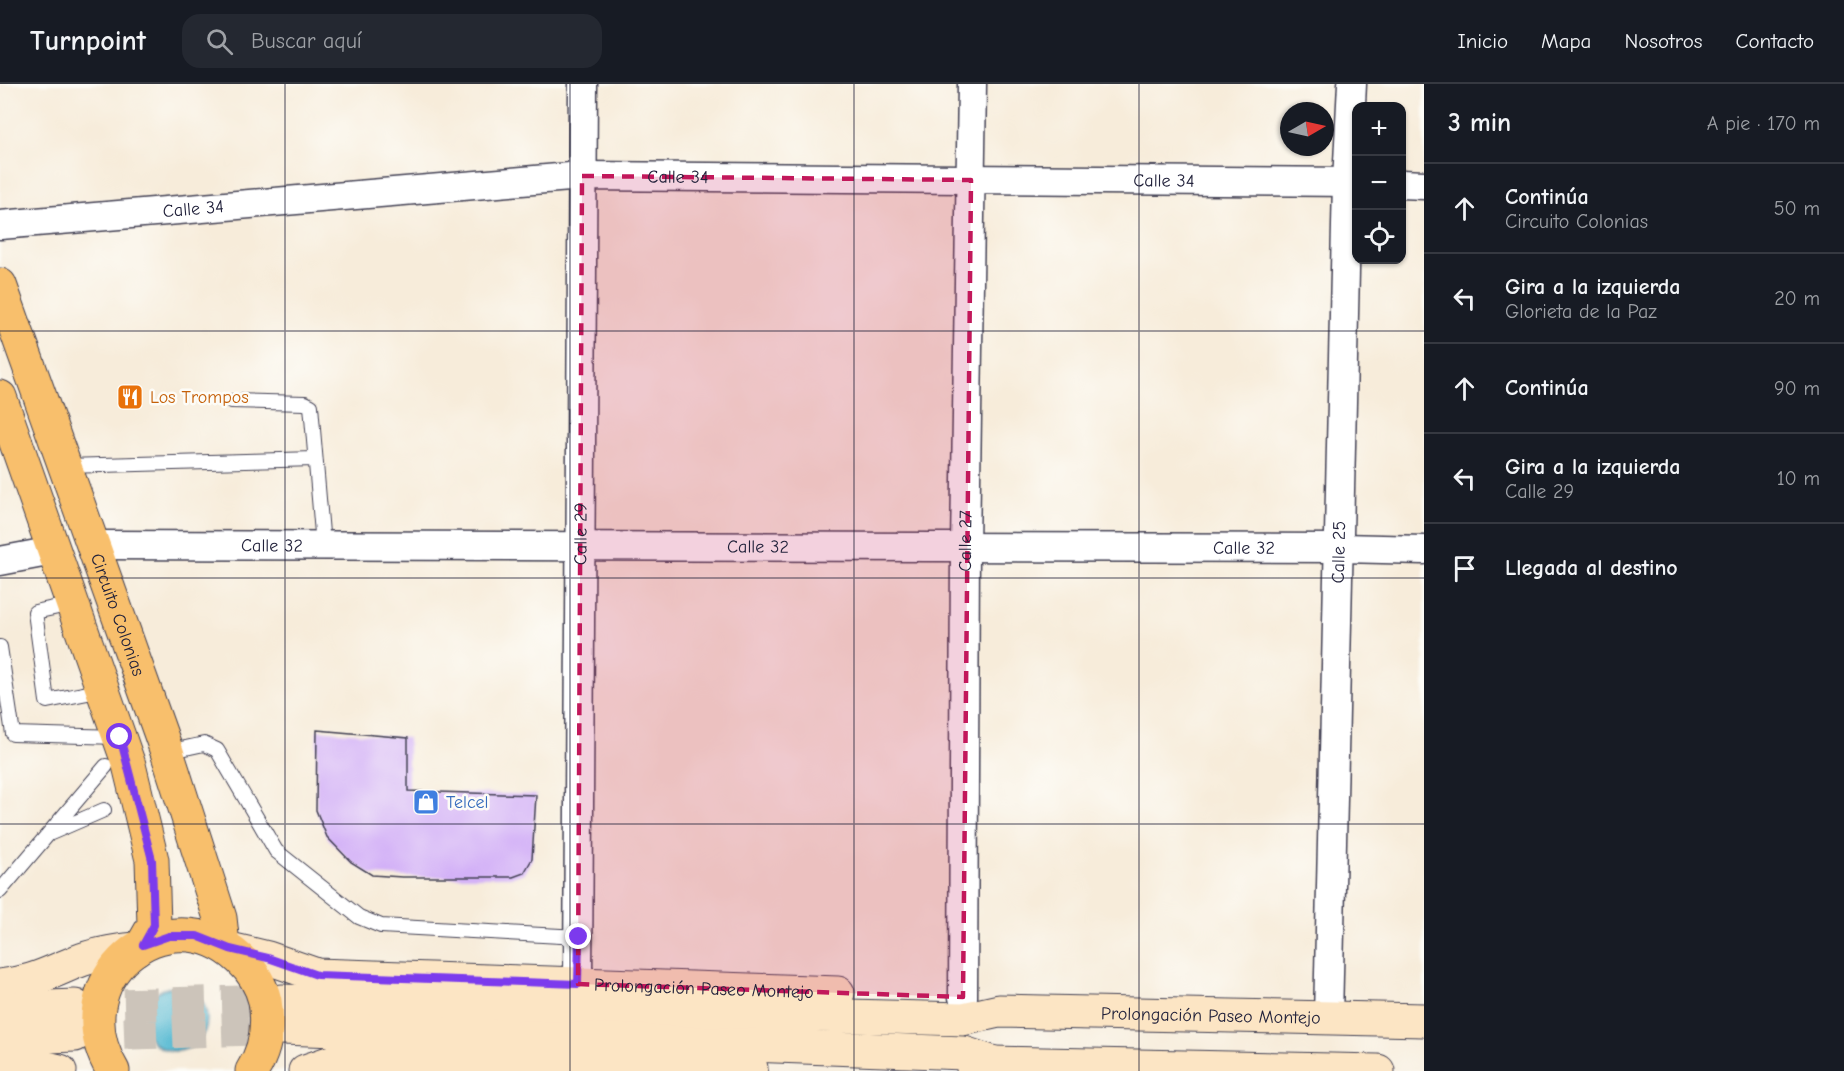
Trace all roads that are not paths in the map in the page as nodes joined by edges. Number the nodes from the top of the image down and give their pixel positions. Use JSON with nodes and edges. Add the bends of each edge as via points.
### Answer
{"nodes":[{"id":1,"x":583,"y":84,"type":"edge"},
{"id":2,"x":972,"y":84,"type":"edge"},
{"id":3,"x":1352,"y":84,"type":"edge"},
{"id":4,"x":1352,"y":156,"type":"edge"},
{"id":5,"x":582,"y":176,"type":"junction"},
{"id":6,"x":970,"y":180,"type":"junction"},
{"id":7,"x":1352,"y":182,"type":"edge"},
{"id":8,"x":1406,"y":184,"type":"edge"},
{"id":9,"x":1424,"y":185,"type":"edge"},
{"id":10,"x":0,"y":225,"type":"edge"},
{"id":11,"x":0,"y":285,"type":"edge"},
{"id":12,"x":0,"y":397,"type":"edge"},
{"id":13,"x":231,"y":401,"type":"dead end"},
{"id":14,"x":314,"y":459,"type":"junction"},
{"id":15,"x":66,"y":466,"type":"junction"},
{"id":16,"x":94,"y":545,"type":"junction"},
{"id":17,"x":323,"y":545,"type":"junction"},
{"id":18,"x":579,"y":546,"type":"junction"},
{"id":19,"x":965,"y":547,"type":"junction"},
{"id":20,"x":1341,"y":548,"type":"junction"},
{"id":21,"x":1424,"y":550,"type":"edge"},
{"id":22,"x":53,"y":551,"type":"junction"},
{"id":23,"x":0,"y":561,"type":"edge"},
{"id":24,"x":72,"y":604,"type":"junction"},
{"id":25,"x":0,"y":647,"type":"edge"},
{"id":26,"x":103,"y":690,"type":"junction"},
{"id":27,"x":120,"y":737,"type":"junction"},
{"id":28,"x":167,"y":752,"type":"junction"},
{"id":29,"x":106,"y":766,"type":"dead end"},
{"id":30,"x":105,"y":810,"type":"dead end"},
{"id":31,"x":49,"y":834,"type":"junction"},
{"id":32,"x":0,"y":891,"type":"edge"},
{"id":33,"x":579,"y":937,"type":"junction"},
{"id":34,"x":140,"y":947,"type":"junction"},
{"id":35,"x":226,"y":947,"type":"junction"},
{"id":36,"x":578,"y":984,"type":"junction"},
{"id":37,"x":0,"y":986,"type":"edge"},
{"id":38,"x":963,"y":997,"type":"junction"},
{"id":39,"x":0,"y":1009,"type":"edge"},
{"id":40,"x":999,"y":1011,"type":"junction"},
{"id":41,"x":1328,"y":1018,"type":"junction"},
{"id":42,"x":1424,"y":1020,"type":"edge"},
{"id":43,"x":0,"y":1038,"type":"edge"},
{"id":44,"x":0,"y":1065,"type":"edge"},
{"id":45,"x":570,"y":1067,"type":"edge"},
{"id":46,"x":981,"y":1067,"type":"edge"},
{"id":47,"x":1330,"y":1070,"type":"edge"},
{"id":48,"x":60,"y":1071,"type":"edge"},
{"id":49,"x":113,"y":1071,"type":"edge"},
{"id":50,"x":252,"y":1071,"type":"edge"},
{"id":51,"x":305,"y":1071,"type":"edge"},
{"id":52,"x":903,"y":1071,"type":"edge"},
{"id":53,"x":1378,"y":1071,"type":"edge"}],
"edges":[{"from":1,"to":5,"type":"street","name":"Calle 29"},
{"from":2,"to":6,"type":"street","name":"Calle 27"},
{"from":3,"to":4,"type":"street","name":"Calle 25"},
{"from":5,"to":6,"type":"street","name":"Calle 34"},
{"from":5,"to":10,"type":"street","name":"Calle 34"},
{"from":5,"to":18,"type":"street","name":"Calle 29"},
{"from":6,"to":7,"type":"street","name":"Calle 34"},
{"from":6,"to":19,"type":"street","name":"Calle 27"},
{"from":7,"to":20,"type":"street","name":"Calle 25"},
{"from":8,"to":9,"type":"street"},
{"from":11,"to":15,"type":"main road","name":"Circuito Colonias"},
{"from":12,"to":22,"type":"main road"},
{"from":13,"to":14,"type":"lane","via":[[311,406]]},
{"from":14,"to":15,"type":"lane"},
{"from":14,"to":17,"type":"lane"},
{"from":15,"to":16,"type":"main road","name":"Circuito Colonias"},
{"from":16,"to":17,"type":"street","name":"Calle 32"},
{"from":16,"to":28,"type":"main road","name":"Circuito Colonias"},
{"from":17,"to":18,"type":"street","name":"Calle 32"},
{"from":18,"to":19,"type":"street","name":"Calle 32"},
{"from":18,"to":33,"type":"street","name":"Calle 29"},
{"from":19,"to":20,"type":"street","name":"Calle 32"},
{"from":19,"to":38,"type":"street","name":"Calle 27"},
{"from":20,"to":21,"type":"street","name":"Calle 32"},
{"from":20,"to":41,"type":"street","name":"Calle 25"},
{"from":22,"to":23,"type":"street"},
{"from":22,"to":24,"type":"main road"},
{"from":24,"to":26,"type":"main road"},
{"from":24,"to":26,"type":"lane","via":[[34,612],[47,701]]},
{"from":25,"to":27,"type":"lane","via":[[13,734]]},
{"from":26,"to":27,"type":"main road"},
{"from":27,"to":34,"type":"main road","via":[[152,860],[154,925]]},
{"from":28,"to":33,"type":"lane","via":[[204,744],[217,750],[276,851],[359,917],[381,926]]},
{"from":28,"to":35,"type":"main road","name":"Circuito Colonias"},
{"from":29,"to":31,"type":"lane"},
{"from":30,"to":31,"type":"lane"},
{"from":31,"to":32,"type":"lane"},
{"from":33,"to":36,"type":"street","name":"Calle 29"},
{"from":34,"to":35,"type":"main road","via":[[169,936],[197,936]]},
{"from":34,"to":37,"type":"main road","via":[[76,962],[35,981]]},
{"from":34,"to":49,"type":"main road","via":[[118,964],[104,985],[98,1008],[97,1032],[103,1055]]},
{"from":35,"to":36,"type":"main road","name":"Prolongación Paseo Montejo","via":[[317,975]]},
{"from":35,"to":50,"type":"main road","via":[[254,975],[263,991],[268,1018],[265,1045]]},
{"from":36,"to":38,"type":"main road","name":"Prolongación Paseo Montejo"},
{"from":38,"to":40,"type":"main road","name":"Prolongación Paseo Montejo"},
{"from":39,"to":43,"type":"main road","via":[[75,1021]]},
{"from":40,"to":41,"type":"main road","name":"Prolongación Paseo Montejo"},
{"from":40,"to":46,"type":"main road","name":"Prolongación Paseo Montejo","via":[[963,1019],[282,1015],[964,1053]]},
{"from":41,"to":42,"type":"main road","name":"Prolongación Paseo Montejo"},
{"from":44,"to":48,"type":"main road","via":[[34,1065]]},
{"from":45,"to":51,"type":"main road","via":[[340,1059]]},
{"from":45,"to":52,"type":"main road"},
{"from":46,"to":47,"type":"main road","name":"Prolongación Paseo Montejo"},
{"from":47,"to":53,"type":"main road","name":"Prolongación Paseo Montejo"}]}
